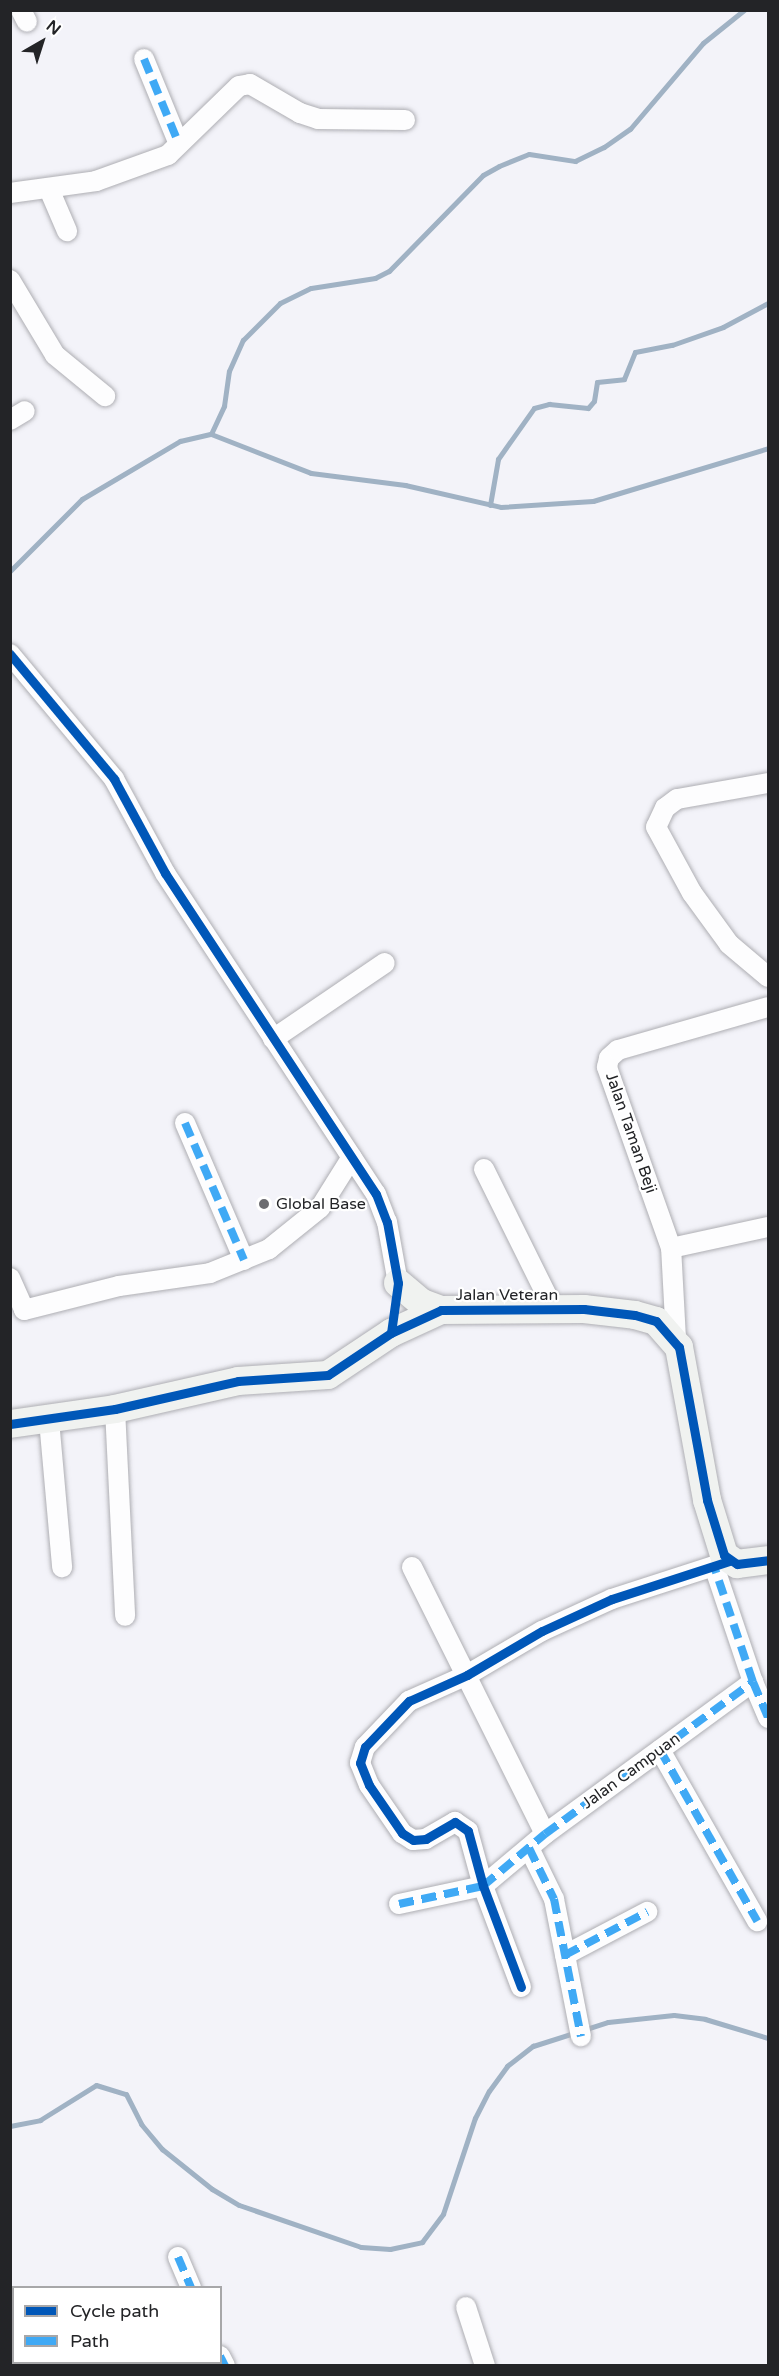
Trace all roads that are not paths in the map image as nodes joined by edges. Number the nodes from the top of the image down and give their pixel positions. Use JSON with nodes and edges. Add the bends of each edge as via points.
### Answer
{"nodes":[{"id":1,"x":144,"y":59,"type":"dead end"},
{"id":2,"x":405,"y":120,"type":"dead end"},
{"id":3,"x":178,"y":142,"type":"junction"},
{"id":4,"x":49,"y":189,"type":"junction"},
{"id":5,"x":10,"y":193,"type":"edge"},
{"id":6,"x":67,"y":231,"type":"dead end"},
{"id":7,"x":10,"y":280,"type":"edge"},
{"id":8,"x":105,"y":396,"type":"dead end"},
{"id":9,"x":10,"y":654,"type":"edge"},
{"id":10,"x":768,"y":783,"type":"edge"},
{"id":11,"x":386,"y":963,"type":"dead end"},
{"id":12,"x":768,"y":977,"type":"edge"},
{"id":13,"x":768,"y":1006,"type":"edge"},
{"id":14,"x":273,"y":1039,"type":"junction"},
{"id":15,"x":185,"y":1123,"type":"dead end"},
{"id":16,"x":352,"y":1157,"type":"junction"},
{"id":17,"x":484,"y":1169,"type":"dead end"},
{"id":18,"x":768,"y":1227,"type":"edge"},
{"id":19,"x":671,"y":1248,"type":"junction"},
{"id":20,"x":243,"y":1260,"type":"junction"},
{"id":21,"x":10,"y":1278,"type":"edge"},
{"id":22,"x":398,"y":1283,"type":"junction"},
{"id":23,"x":441,"y":1310,"type":"junction"},
{"id":24,"x":554,"y":1310,"type":"junction"},
{"id":25,"x":391,"y":1333,"type":"junction"},
{"id":26,"x":676,"y":1339,"type":"junction"},
{"id":27,"x":115,"y":1409,"type":"junction"},
{"id":28,"x":49,"y":1420,"type":"junction"},
{"id":29,"x":10,"y":1424,"type":"edge"},
{"id":30,"x":768,"y":1560,"type":"edge"},
{"id":31,"x":722,"y":1564,"type":"junction"},
{"id":32,"x":62,"y":1567,"type":"dead end"},
{"id":33,"x":412,"y":1567,"type":"dead end"},
{"id":34,"x":125,"y":1616,"type":"dead end"},
{"id":35,"x":467,"y":1675,"type":"junction"},
{"id":36,"x":753,"y":1682,"type":"junction"},
{"id":37,"x":768,"y":1718,"type":"edge"},
{"id":38,"x":660,"y":1750,"type":"junction"},
{"id":39,"x":545,"y":1834,"type":"junction"},
{"id":40,"x":529,"y":1848,"type":"junction"},
{"id":41,"x":483,"y":1886,"type":"junction"},
{"id":42,"x":399,"y":1904,"type":"dead end"},
{"id":43,"x":647,"y":1912,"type":"dead end"},
{"id":44,"x":757,"y":1921,"type":"dead end"},
{"id":45,"x":565,"y":1955,"type":"junction"},
{"id":46,"x":521,"y":1987,"type":"dead end"},
{"id":47,"x":581,"y":2036,"type":"dead end"},
{"id":48,"x":178,"y":2257,"type":"dead end"},
{"id":49,"x":190,"y":2286,"type":"edge"},
{"id":50,"x":466,"y":2307,"type":"dead end"},
{"id":51,"x":485,"y":2366,"type":"edge"}],
"edges":[{"from":1,"to":3,"type":"street"},
{"from":2,"to":3,"type":"street","via":[[318,119],[250,84],[239,87]]},
{"from":3,"to":4,"type":"street","via":[[168,155],[96,181]]},
{"from":4,"to":5,"type":"street"},
{"from":4,"to":6,"type":"street"},
{"from":7,"to":8,"type":"street","via":[[55,355]]},
{"from":9,"to":14,"type":"street","via":[[114,779],[165,873]]},
{"from":10,"to":12,"type":"street","via":[[676,799],[665,808],[656,827],[692,892],[729,944]]},
{"from":11,"to":14,"type":"street"},
{"from":13,"to":19,"type":"street","name":"Jalan Taman Beji","via":[[618,1050],[609,1058],[607,1067]]},
{"from":14,"to":16,"type":"street"},
{"from":15,"to":20,"type":"street"},
{"from":16,"to":20,"type":"street","via":[[320,1208],[269,1249]]},
{"from":16,"to":22,"type":"street","via":[[376,1194],[387,1222]]},
{"from":17,"to":24,"type":"street"},
{"from":18,"to":19,"type":"street"},
{"from":19,"to":26,"type":"street","name":"Jalan Taman Beji"},
{"from":20,"to":21,"type":"street","via":[[210,1273],[119,1286],[24,1310]]},
{"from":22,"to":23,"type":"street","via":[[422,1303]]},
{"from":22,"to":25,"type":"street"},
{"from":23,"to":24,"type":"street","name":"Jalan Veteran"},
{"from":23,"to":25,"type":"street","name":"Jalan Veteran"},
{"from":24,"to":26,"type":"street","name":"Jalan Veteran","via":[[584,1309],[646,1318]]},
{"from":25,"to":27,"type":"street","name":"Jalan Veteran","via":[[328,1375],[238,1381]]},
{"from":26,"to":31,"type":"street"},
{"from":27,"to":28,"type":"street","name":"Jalan Veteran"},
{"from":27,"to":34,"type":"street"},
{"from":28,"to":29,"type":"street","name":"Jalan Veteran"},
{"from":28,"to":32,"type":"street"},
{"from":30,"to":31,"type":"street"},
{"from":31,"to":35,"type":"street","via":[[612,1599],[542,1631]]},
{"from":31,"to":36,"type":"street"},
{"from":33,"to":35,"type":"street"},
{"from":35,"to":39,"type":"street"},
{"from":35,"to":41,"type":"street","via":[[409,1701],[365,1747],[360,1763],[379,1803],[402,1833],[413,1840],[426,1839],[455,1822],[468,1831]]},
{"from":36,"to":37,"type":"street"},
{"from":36,"to":38,"type":"street","name":"Jalan Campuan"},
{"from":38,"to":39,"type":"street","name":"Jalan Campuan"},
{"from":38,"to":44,"type":"street"},
{"from":39,"to":40,"type":"street","name":"Jalan Campuan"},
{"from":40,"to":41,"type":"street","name":"Jalan Campuan"},
{"from":40,"to":45,"type":"street","via":[[554,1899]]},
{"from":41,"to":42,"type":"street","name":"Jalan Campuan"},
{"from":41,"to":46,"type":"street"},
{"from":43,"to":45,"type":"street"},
{"from":45,"to":47,"type":"street"},
{"from":48,"to":49,"type":"street"},
{"from":50,"to":51,"type":"street"}]}
